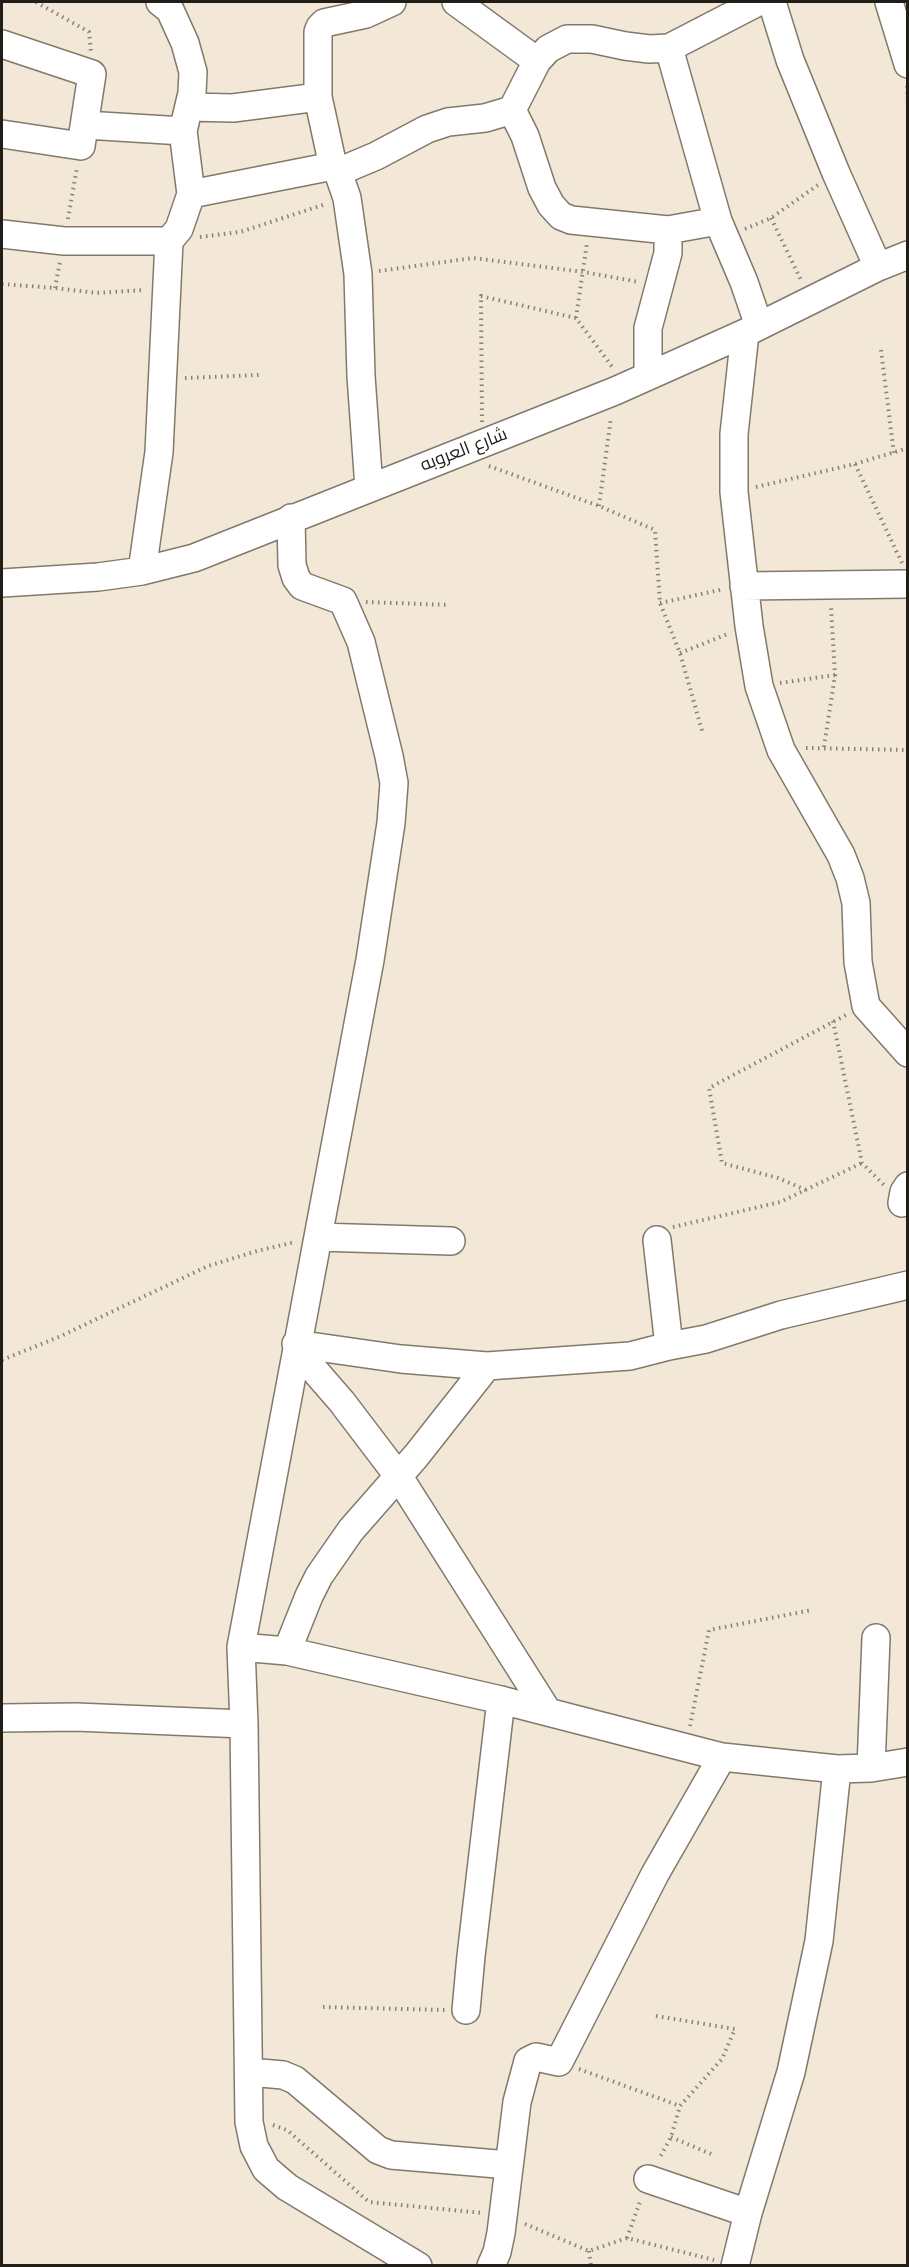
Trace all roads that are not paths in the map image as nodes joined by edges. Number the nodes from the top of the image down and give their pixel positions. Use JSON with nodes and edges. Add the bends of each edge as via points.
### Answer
{"nodes":[{"id":1,"x":160,"y":2,"type":"edge"},
{"id":2,"x":392,"y":2,"type":"edge"},
{"id":3,"x":456,"y":2,"type":"edge"},
{"id":4,"x":758,"y":2,"type":"edge"},
{"id":5,"x":772,"y":2,"type":"edge"},
{"id":6,"x":894,"y":3,"type":"edge"},
{"id":7,"x":2,"y":44,"type":"edge"},
{"id":8,"x":669,"y":48,"type":"junction"},
{"id":9,"x":537,"y":61,"type":"junction"},
{"id":10,"x":908,"y":64,"type":"edge"},
{"id":11,"x":318,"y":97,"type":"junction"},
{"id":12,"x":512,"y":110,"type":"junction"},
{"id":13,"x":186,"y":119,"type":"junction"},
{"id":14,"x":84,"y":125,"type":"junction"},
{"id":15,"x":2,"y":134,"type":"edge"},
{"id":16,"x":335,"y":169,"type":"junction"},
{"id":17,"x":191,"y":194,"type":"junction"},
{"id":18,"x":718,"y":221,"type":"junction"},
{"id":19,"x":668,"y":230,"type":"junction"},
{"id":20,"x":2,"y":234,"type":"edge"},
{"id":21,"x":169,"y":241,"type":"junction"},
{"id":22,"x":908,"y":255,"type":"edge"},
{"id":23,"x":878,"y":267,"type":"junction"},
{"id":24,"x":752,"y":330,"type":"junction"},
{"id":25,"x":630,"y":384,"type":"junction"},
{"id":26,"x":369,"y":488,"type":"junction"},
{"id":27,"x":291,"y":518,"type":"junction"},
{"id":28,"x":142,"y":571,"type":"junction"},
{"id":29,"x":905,"y":574,"type":"edge"},
{"id":30,"x":2,"y":583,"type":"edge"},
{"id":31,"x":744,"y":585,"type":"junction"},
{"id":32,"x":908,"y":1053,"type":"edge"},
{"id":33,"x":318,"y":1237,"type":"junction"},
{"id":34,"x":657,"y":1240,"type":"road end"},
{"id":35,"x":451,"y":1241,"type":"dead end"},
{"id":36,"x":908,"y":1285,"type":"edge"},
{"id":37,"x":669,"y":1346,"type":"junction"},
{"id":38,"x":297,"y":1347,"type":"junction"},
{"id":39,"x":487,"y":1366,"type":"junction"},
{"id":40,"x":399,"y":1477,"type":"junction"},
{"id":41,"x":876,"y":1638,"type":"dead end"},
{"id":42,"x":241,"y":1647,"type":"junction"},
{"id":43,"x":287,"y":1651,"type":"junction"},
{"id":44,"x":501,"y":1700,"type":"junction"},
{"id":45,"x":548,"y":1712,"type":"junction"},
{"id":46,"x":2,"y":1718,"type":"edge"},
{"id":47,"x":244,"y":1724,"type":"junction"},
{"id":48,"x":722,"y":1756,"type":"junction"},
{"id":49,"x":908,"y":1762,"type":"edge"},
{"id":50,"x":871,"y":1768,"type":"junction"},
{"id":51,"x":837,"y":1769,"type":"junction"},
{"id":52,"x":466,"y":2010,"type":"road end"},
{"id":53,"x":249,"y":2072,"type":"junction"},
{"id":54,"x":509,"y":2165,"type":"junction"},
{"id":55,"x":648,"y":2179,"type":"road end"},
{"id":56,"x":748,"y":2213,"type":"junction"},
{"id":57,"x":418,"y":2265,"type":"edge"},
{"id":58,"x":491,"y":2265,"type":"edge"},
{"id":59,"x":736,"y":2265,"type":"edge"}],
"edges":[{"from":1,"to":13,"type":"street","via":[[170,10],[193,72]]},
{"from":2,"to":11,"type":"street","via":[[320,27]]},
{"from":3,"to":9,"type":"street"},
{"from":4,"to":8,"type":"street"},
{"from":5,"to":23,"type":"street","via":[[790,60]]},
{"from":6,"to":10,"type":"street"},
{"from":7,"to":14,"type":"street","via":[[92,74]]},
{"from":8,"to":9,"type":"street","via":[[567,39],[548,49]]},
{"from":8,"to":18,"type":"street"},
{"from":9,"to":12,"type":"street"},
{"from":11,"to":13,"type":"street"},
{"from":11,"to":16,"type":"street"},
{"from":12,"to":16,"type":"street","via":[[427,129],[376,156]]},
{"from":12,"to":19,"type":"street","via":[[536,173],[551,205],[561,216]]},
{"from":13,"to":14,"type":"street"},
{"from":13,"to":17,"type":"street"},
{"from":14,"to":15,"type":"street","via":[[81,146]]},
{"from":16,"to":17,"type":"street"},
{"from":16,"to":26,"type":"street","via":[[347,198],[358,274]]},
{"from":17,"to":21,"type":"street","via":[[179,229]]},
{"from":18,"to":19,"type":"street"},
{"from":18,"to":24,"type":"street","via":[[744,282]]},
{"from":19,"to":25,"type":"street","via":[[668,253]]},
{"from":20,"to":21,"type":"street","via":[[64,241]]},
{"from":21,"to":28,"type":"street","via":[[159,452]]},
{"from":22,"to":23,"type":"street","name":"شارع العروبه"},
{"from":23,"to":24,"type":"street","name":"شارع العروبه"},
{"from":24,"to":25,"type":"street","name":"شارع العروبه"},
{"from":24,"to":31,"type":"street","via":[[734,434],[734,492]]},
{"from":25,"to":26,"type":"street","name":"شارع العروبه"},
{"from":26,"to":27,"type":"street","name":"شارع العروبه"},
{"from":27,"to":28,"type":"street","name":"شارع العروبه","via":[[194,558]]},
{"from":27,"to":33,"type":"street","via":[[291,565],[296,578],[302,586],[343,601],[361,642],[394,783],[370,960]]},
{"from":28,"to":30,"type":"street","name":"شارع العروبه"},
{"from":29,"to":31,"type":"street","via":[[829,585]]},
{"from":31,"to":32,"type":"street","via":[[759,686],[781,750],[850,878],[866,1006]]},
{"from":33,"to":35,"type":"street"},
{"from":33,"to":38,"type":"street"},
{"from":34,"to":37,"type":"street"},
{"from":36,"to":37,"type":"street"},
{"from":37,"to":39,"type":"street","via":[[630,1356]]},
{"from":38,"to":39,"type":"street"},
{"from":38,"to":40,"type":"street"},
{"from":38,"to":42,"type":"street"},
{"from":39,"to":40,"type":"street"},
{"from":40,"to":43,"type":"street","via":[[351,1530],[319,1576]]},
{"from":40,"to":45,"type":"street"},
{"from":41,"to":50,"type":"street"},
{"from":42,"to":43,"type":"street"},
{"from":42,"to":47,"type":"street"},
{"from":43,"to":44,"type":"street"},
{"from":44,"to":45,"type":"street"},
{"from":44,"to":52,"type":"street"},
{"from":45,"to":48,"type":"street"},
{"from":46,"to":47,"type":"street"},
{"from":47,"to":53,"type":"street"},
{"from":48,"to":51,"type":"street"},
{"from":48,"to":54,"type":"street","via":[[655,1874],[559,2062],[536,2057],[528,2061],[517,2102]]},
{"from":49,"to":50,"type":"street"},
{"from":50,"to":51,"type":"street"},
{"from":51,"to":56,"type":"street","via":[[819,1941],[791,2072]]},
{"from":53,"to":54,"type":"street","via":[[295,2080],[378,2150],[391,2155]]},
{"from":53,"to":57,"type":"street","via":[[249,2122],[254,2146],[266,2169],[287,2187]]},
{"from":54,"to":58,"type":"street","via":[[497,2252]]},
{"from":55,"to":56,"type":"street"},
{"from":56,"to":59,"type":"street"}]}
